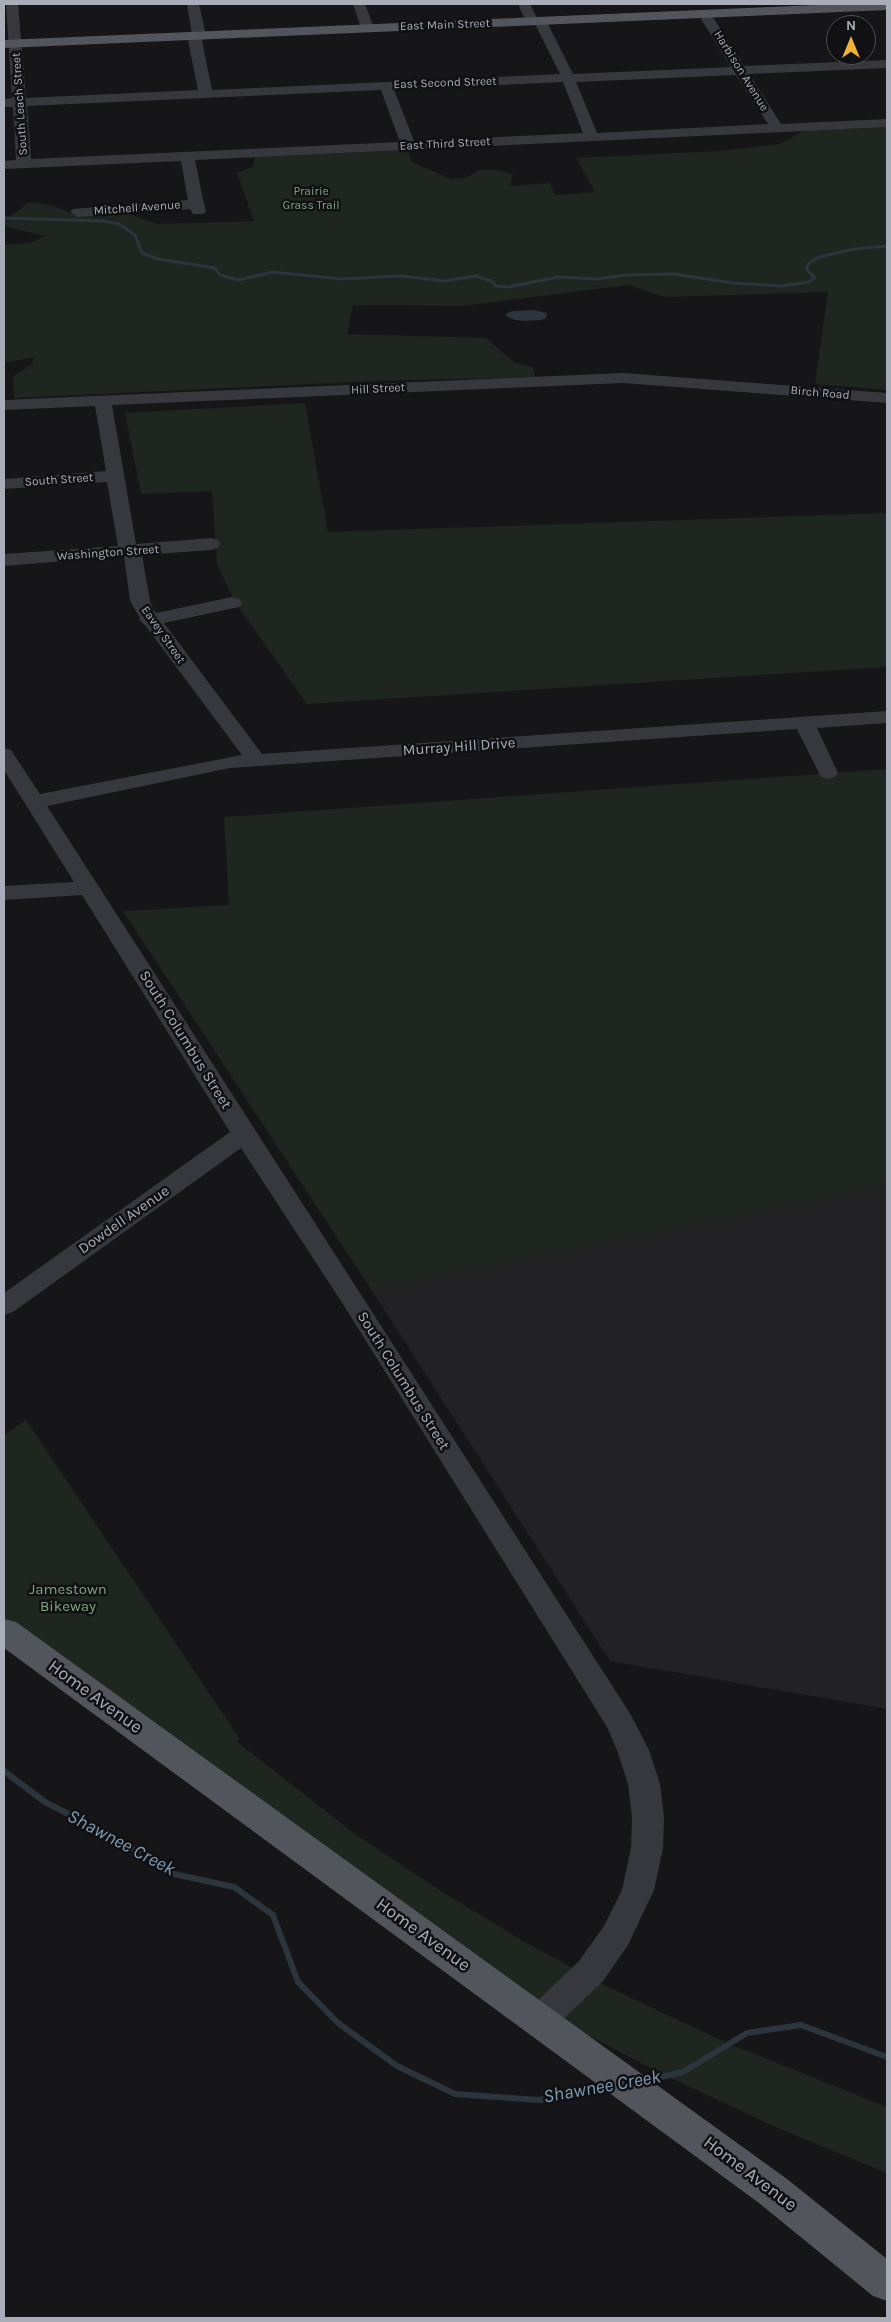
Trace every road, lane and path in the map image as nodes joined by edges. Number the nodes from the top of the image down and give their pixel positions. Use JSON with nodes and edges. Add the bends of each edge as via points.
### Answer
{"nodes":[{"id":1,"x":12,"y":4,"type":"edge"},
{"id":2,"x":193,"y":4,"type":"edge"},
{"id":3,"x":359,"y":4,"type":"edge"},
{"id":4,"x":524,"y":4,"type":"edge"},
{"id":5,"x":887,"y":6,"type":"edge"},
{"id":6,"x":704,"y":14,"type":"junction"},
{"id":7,"x":536,"y":21,"type":"junction"},
{"id":8,"x":367,"y":28,"type":"junction"},
{"id":9,"x":199,"y":35,"type":"junction"},
{"id":10,"x":10,"y":43,"type":"edge"},
{"id":11,"x":887,"y":64,"type":"edge"},
{"id":12,"x":739,"y":71,"type":"junction"},
{"id":13,"x":567,"y":78,"type":"junction"},
{"id":14,"x":386,"y":86,"type":"junction"},
{"id":15,"x":206,"y":94,"type":"junction"},
{"id":16,"x":21,"y":102,"type":"junction"},
{"id":17,"x":4,"y":103,"type":"edge"},
{"id":18,"x":887,"y":123,"type":"edge"},
{"id":19,"x":777,"y":128,"type":"junction"},
{"id":20,"x":592,"y":137,"type":"junction"},
{"id":21,"x":409,"y":146,"type":"junction"},
{"id":22,"x":187,"y":156,"type":"junction"},
{"id":23,"x":24,"y":164,"type":"junction"},
{"id":24,"x":4,"y":165,"type":"edge"},
{"id":25,"x":78,"y":212,"type":"dead end"},
{"id":26,"x":753,"y":387,"type":"joint"},
{"id":27,"x":887,"y":398,"type":"edge"},
{"id":28,"x":103,"y":401,"type":"junction"},
{"id":29,"x":4,"y":405,"type":"edge"},
{"id":30,"x":114,"y":476,"type":"junction"},
{"id":31,"x":4,"y":484,"type":"edge"},
{"id":32,"x":211,"y":544,"type":"dead end"},
{"id":33,"x":132,"y":551,"type":"junction"},
{"id":34,"x":4,"y":560,"type":"edge"},
{"id":35,"x":232,"y":603,"type":"dead end"},
{"id":36,"x":150,"y":620,"type":"junction"},
{"id":37,"x":887,"y":717,"type":"edge"},
{"id":38,"x":804,"y":722,"type":"junction"},
{"id":39,"x":4,"y":754,"type":"edge"},
{"id":40,"x":256,"y":760,"type":"junction"},
{"id":41,"x":828,"y":773,"type":"dead end"},
{"id":42,"x":34,"y":802,"type":"junction"},
{"id":43,"x":88,"y":888,"type":"junction"},
{"id":44,"x":4,"y":893,"type":"edge"},
{"id":45,"x":244,"y":1134,"type":"junction"},
{"id":46,"x":4,"y":1306,"type":"edge"},
{"id":47,"x":4,"y":1631,"type":"edge"},
{"id":48,"x":540,"y":2020,"type":"junction"},
{"id":49,"x":887,"y":2283,"type":"edge"}],
"edges":[{"from":1,"to":10,"type":"street","name":"South Leach Street"},
{"from":2,"to":9,"type":"street"},
{"from":3,"to":8,"type":"street"},
{"from":4,"to":7,"type":"street"},
{"from":5,"to":6,"type":"main road","name":"East Main Street"},
{"from":6,"to":7,"type":"main road","name":"East Main Street"},
{"from":6,"to":12,"type":"street","name":"Harbison Avenue"},
{"from":7,"to":8,"type":"main road","name":"East Main Street"},
{"from":7,"to":13,"type":"street"},
{"from":8,"to":9,"type":"main road","name":"East Main Street"},
{"from":9,"to":10,"type":"main road","name":"East Main Street"},
{"from":9,"to":15,"type":"street","via":[[195,41]]},
{"from":10,"to":16,"type":"street","name":"South Leach Street"},
{"from":11,"to":12,"type":"street","name":"East Second Street"},
{"from":12,"to":13,"type":"street","name":"East Second Street"},
{"from":12,"to":19,"type":"street","name":"Harbison Avenue"},
{"from":13,"to":14,"type":"street","name":"East Second Street"},
{"from":13,"to":20,"type":"street"},
{"from":14,"to":15,"type":"street","name":"East Second Street"},
{"from":14,"to":21,"type":"street"},
{"from":15,"to":16,"type":"street","name":"East Second Street"},
{"from":16,"to":17,"type":"street","name":"East Second Street"},
{"from":16,"to":23,"type":"street","name":"South Leach Street"},
{"from":18,"to":19,"type":"street","name":"East Third Street"},
{"from":19,"to":20,"type":"street","name":"East Third Street"},
{"from":20,"to":21,"type":"street","name":"East Third Street"},
{"from":21,"to":22,"type":"street","name":"East Third Street"},
{"from":22,"to":23,"type":"street","name":"East Third Street"},
{"from":22,"to":25,"type":"street","name":"Mitchell Avenue","via":[[198,208]]},
{"from":23,"to":24,"type":"street","name":"East Third Street"},
{"from":26,"to":27,"type":"street","name":"Birch Road"},
{"from":26,"to":28,"type":"street","name":"Hill Street","via":[[606,378]]},
{"from":28,"to":29,"type":"street","name":"Hill Street"},
{"from":28,"to":30,"type":"street","name":"Eavey Street"},
{"from":30,"to":31,"type":"street","name":"South Street"},
{"from":30,"to":33,"type":"street","name":"Eavey Street","via":[[127,546]]},
{"from":32,"to":33,"type":"street","name":"Washington Street"},
{"from":33,"to":34,"type":"street","name":"Washington Street"},
{"from":33,"to":36,"type":"street","name":"Eavey Street","via":[[140,597]]},
{"from":35,"to":36,"type":"street"},
{"from":36,"to":40,"type":"street","name":"Eavey Street"},
{"from":37,"to":38,"type":"street","name":"Murray Hill Drive"},
{"from":38,"to":40,"type":"street","name":"Murray Hill Drive"},
{"from":38,"to":41,"type":"street"},
{"from":39,"to":42,"type":"street","name":"South Columbus Street"},
{"from":40,"to":42,"type":"street","name":"Murray Hill Drive","via":[[184,770]]},
{"from":42,"to":43,"type":"street","name":"South Columbus Street"},
{"from":43,"to":44,"type":"street"},
{"from":43,"to":45,"type":"street","name":"South Columbus Street"},
{"from":45,"to":46,"type":"street","name":"Dowdell Avenue"},
{"from":45,"to":48,"type":"street","name":"South Columbus Street","via":[[352,1298],[620,1723],[633,1750],[644,1784],[648,1816],[647,1848],[638,1890],[628,1915],[591,1971]]},
{"from":47,"to":48,"type":"main road","name":"Home Avenue"},
{"from":48,"to":49,"type":"main road","name":"Home Avenue","via":[[774,2191]]}]}
